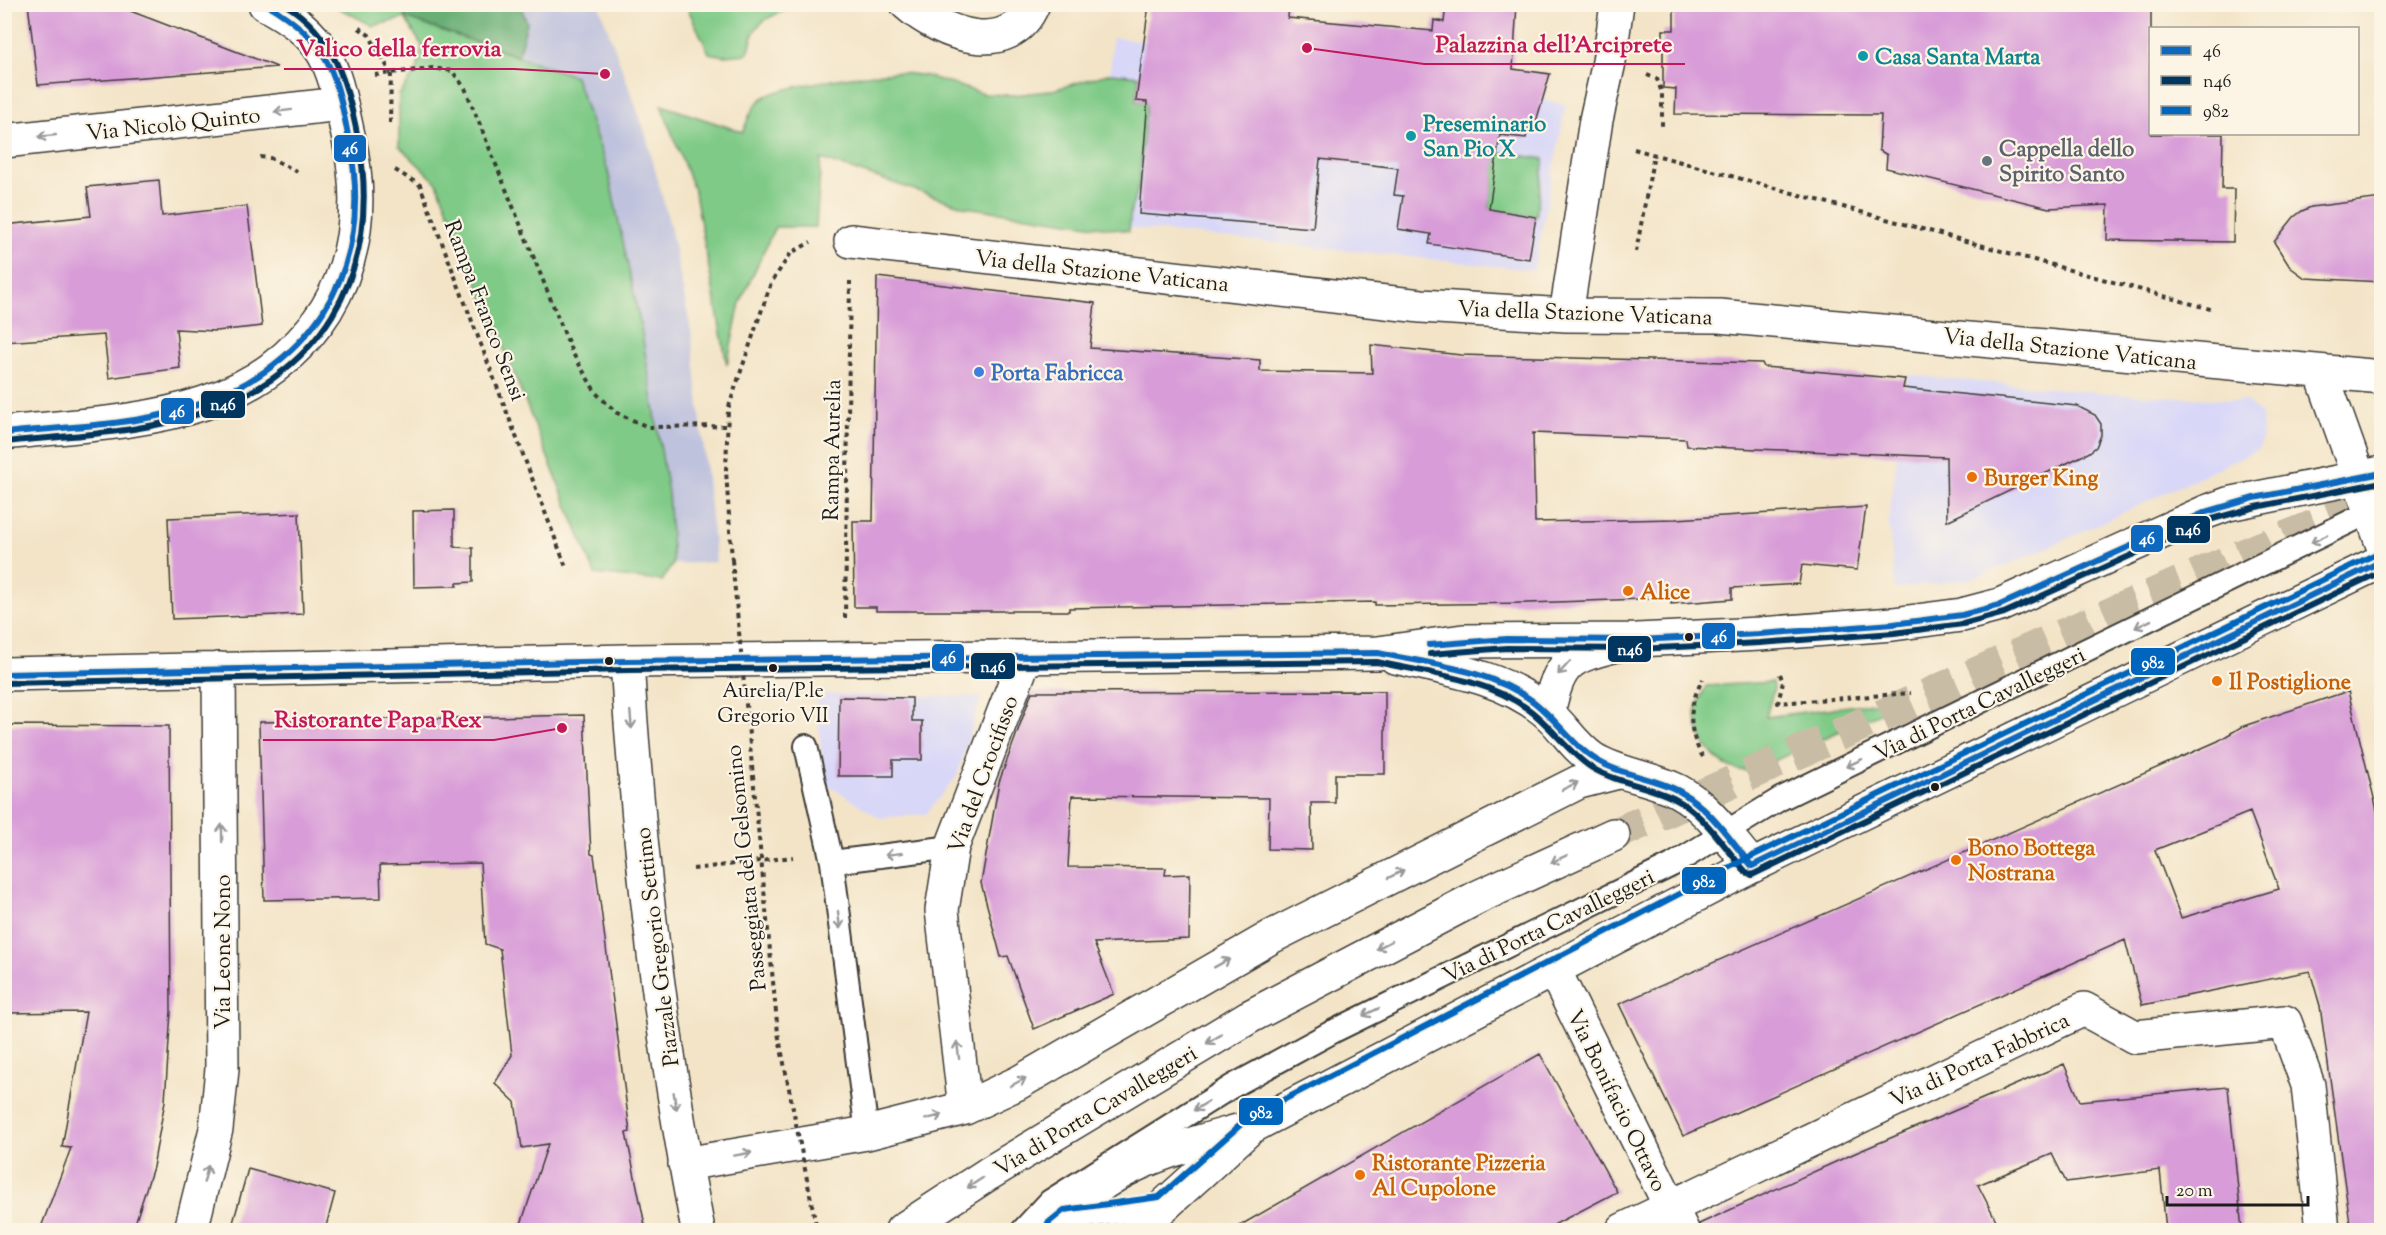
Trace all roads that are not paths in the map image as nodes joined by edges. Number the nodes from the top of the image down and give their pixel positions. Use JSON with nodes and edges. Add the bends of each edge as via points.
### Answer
{"nodes":[{"id":1,"x":265,"y":4,"type":"edge"},
{"id":2,"x":907,"y":4,"type":"edge"},
{"id":3,"x":1033,"y":4,"type":"edge"},
{"id":4,"x":1617,"y":4,"type":"edge"},
{"id":5,"x":341,"y":104,"type":"junction"},
{"id":6,"x":4,"y":141,"type":"edge"},
{"id":7,"x":851,"y":241,"type":"road end"},
{"id":8,"x":1566,"y":315,"type":"junction"},
{"id":9,"x":2321,"y":372,"type":"junction"},
{"id":10,"x":2382,"y":377,"type":"edge"},
{"id":11,"x":4,"y":433,"type":"edge"},
{"id":12,"x":2370,"y":475,"type":"edge"},
{"id":13,"x":2378,"y":521,"type":"edge"},
{"id":14,"x":2382,"y":561,"type":"edge"},
{"id":15,"x":1637,"y":640,"type":"junction"},
{"id":16,"x":1378,"y":653,"type":"junction"},
{"id":17,"x":1025,"y":657,"type":"junction"},
{"id":18,"x":627,"y":661,"type":"junction"},
{"id":19,"x":219,"y":669,"type":"junction"},
{"id":20,"x":4,"y":674,"type":"edge"},
{"id":21,"x":1548,"y":712,"type":"junction"},
{"id":22,"x":806,"y":746,"type":"dead end"},
{"id":23,"x":1618,"y":772,"type":"junction"},
{"id":24,"x":1723,"y":834,"type":"junction"},
{"id":25,"x":1612,"y":835,"type":"tunnel mouth"},
{"id":26,"x":952,"y":847,"type":"junction"},
{"id":27,"x":832,"y":862,"type":"junction"},
{"id":28,"x":1752,"y":866,"type":"junction"},
{"id":29,"x":1554,"y":970,"type":"junction"},
{"id":30,"x":965,"y":1108,"type":"junction"},
{"id":31,"x":1251,"y":1127,"type":"junction"},
{"id":32,"x":867,"y":1133,"type":"junction"},
{"id":33,"x":685,"y":1164,"type":"junction"},
{"id":34,"x":1163,"y":1206,"type":"junction"},
{"id":35,"x":1676,"y":1218,"type":"edge"},
{"id":36,"x":1061,"y":1227,"type":"edge"},
{"id":37,"x":191,"y":1230,"type":"edge"},
{"id":38,"x":698,"y":1230,"type":"edge"},
{"id":39,"x":902,"y":1230,"type":"edge"},
{"id":40,"x":1023,"y":1230,"type":"edge"},
{"id":41,"x":1137,"y":1230,"type":"edge"},
{"id":42,"x":1623,"y":1230,"type":"edge"},
{"id":43,"x":2323,"y":1230,"type":"edge"}],
"edges":[{"from":1,"to":5,"type":"street","via":[[303,27],[319,43]]},
{"from":2,"to":3,"type":"street","via":[[942,28],[980,38],[1015,29],[1026,19]]},
{"from":4,"to":8,"type":"street"},
{"from":5,"to":6,"type":"street","name":"Via Nicolò Quinto","one_way":true},
{"from":5,"to":11,"type":"street","via":[[355,171],[357,198],[352,248],[333,299],[285,360],[244,388],[196,406],[110,422]]},
{"from":7,"to":8,"type":"street","name":"Via della Stazione Vaticana","via":[[1409,305]]},
{"from":8,"to":9,"type":"street","name":"Via della Stazione Vaticana","via":[[1719,316],[1786,321]]},
{"from":9,"to":10,"type":"street","name":"Via della Stazione Vaticana"},
{"from":9,"to":12,"type":"street"},
{"from":12,"to":13,"type":"street"},
{"from":12,"to":15,"type":"street","via":[[2254,498],[2206,512],[1984,610],[1893,624]]},
{"from":13,"to":24,"type":"lane","name":"Via di Porta Cavalleggeri","one_way":true,"via":[[1780,799]]},
{"from":14,"to":28,"type":"street","name":"Via di Porta Cavalleggeri"},
{"from":15,"to":16,"type":"street","via":[[1462,641]]},
{"from":15,"to":21,"type":"street","one_way":true,"via":[[1584,654],[1568,663],[1557,677]]},
{"from":16,"to":17,"type":"street"},
{"from":16,"to":21,"type":"street","via":[[1492,680]]},
{"from":17,"to":18,"type":"street"},
{"from":17,"to":26,"type":"street","name":"Via del Crocifisso"},
{"from":18,"to":19,"type":"street"},
{"from":18,"to":33,"type":"street","name":"Piazzale Gregorio Settimo","one_way":true,"via":[[644,858]]},
{"from":19,"to":20,"type":"street"},
{"from":37,"to":19,"type":"street","name":"Via Leone Nono","one_way":true,"via":[[214,1138],[222,1069]]},
{"from":21,"to":23,"type":"street","via":[[1578,747]]},
{"from":22,"to":27,"type":"lane"},
{"from":23,"to":24,"type":"street","via":[[1679,791],[1697,803]]},
{"from":30,"to":23,"type":"street","one_way":true,"via":[[1018,1083],[1271,936],[1579,782]]},
{"from":24,"to":28,"type":"street"},
{"from":24,"to":40,"type":"lane","name":"Via di Porta Cavalleggeri","one_way":true,"via":[[1672,866],[1334,1030],[1231,1086],[1050,1201]]},
{"from":25,"to":39,"type":"street","name":"Via di Porta Cavalleggeri","one_way":true,"via":[[1478,897],[1250,1017]]},
{"from":26,"to":27,"type":"lane","one_way":true},
{"from":30,"to":26,"type":"street","name":"Via del Crocifisso","one_way":true,"via":[[942,910]]},
{"from":27,"to":32,"type":"lane","one_way":true},
{"from":28,"to":29,"type":"street","name":"Via di Porta Cavalleggeri"},
{"from":29,"to":31,"type":"street","name":"Via di Porta Cavalleggeri"},
{"from":29,"to":35,"type":"street","name":"Via Bonifacio Ottavo"},
{"from":32,"to":30,"type":"street","one_way":true},
{"from":31,"to":34,"type":"street","name":"Via di Porta Cavalleggeri"},
{"from":31,"to":36,"type":"street","via":[[1138,1164],[1077,1203]]},
{"from":33,"to":32,"type":"street","one_way":true},
{"from":33,"to":38,"type":"street","name":"Piazzale Gregorio Settimo"},
{"from":34,"to":36,"type":"lane"},
{"from":34,"to":41,"type":"street","name":"Via di Porta Cavalleggeri"},
{"from":35,"to":42,"type":"street","name":"Via di Porta Fabbrica"},
{"from":35,"to":43,"type":"street","name":"Via di Porta Fabbrica","via":[[2084,1009],[2134,1037],[2285,1022],[2308,1085]]}]}
